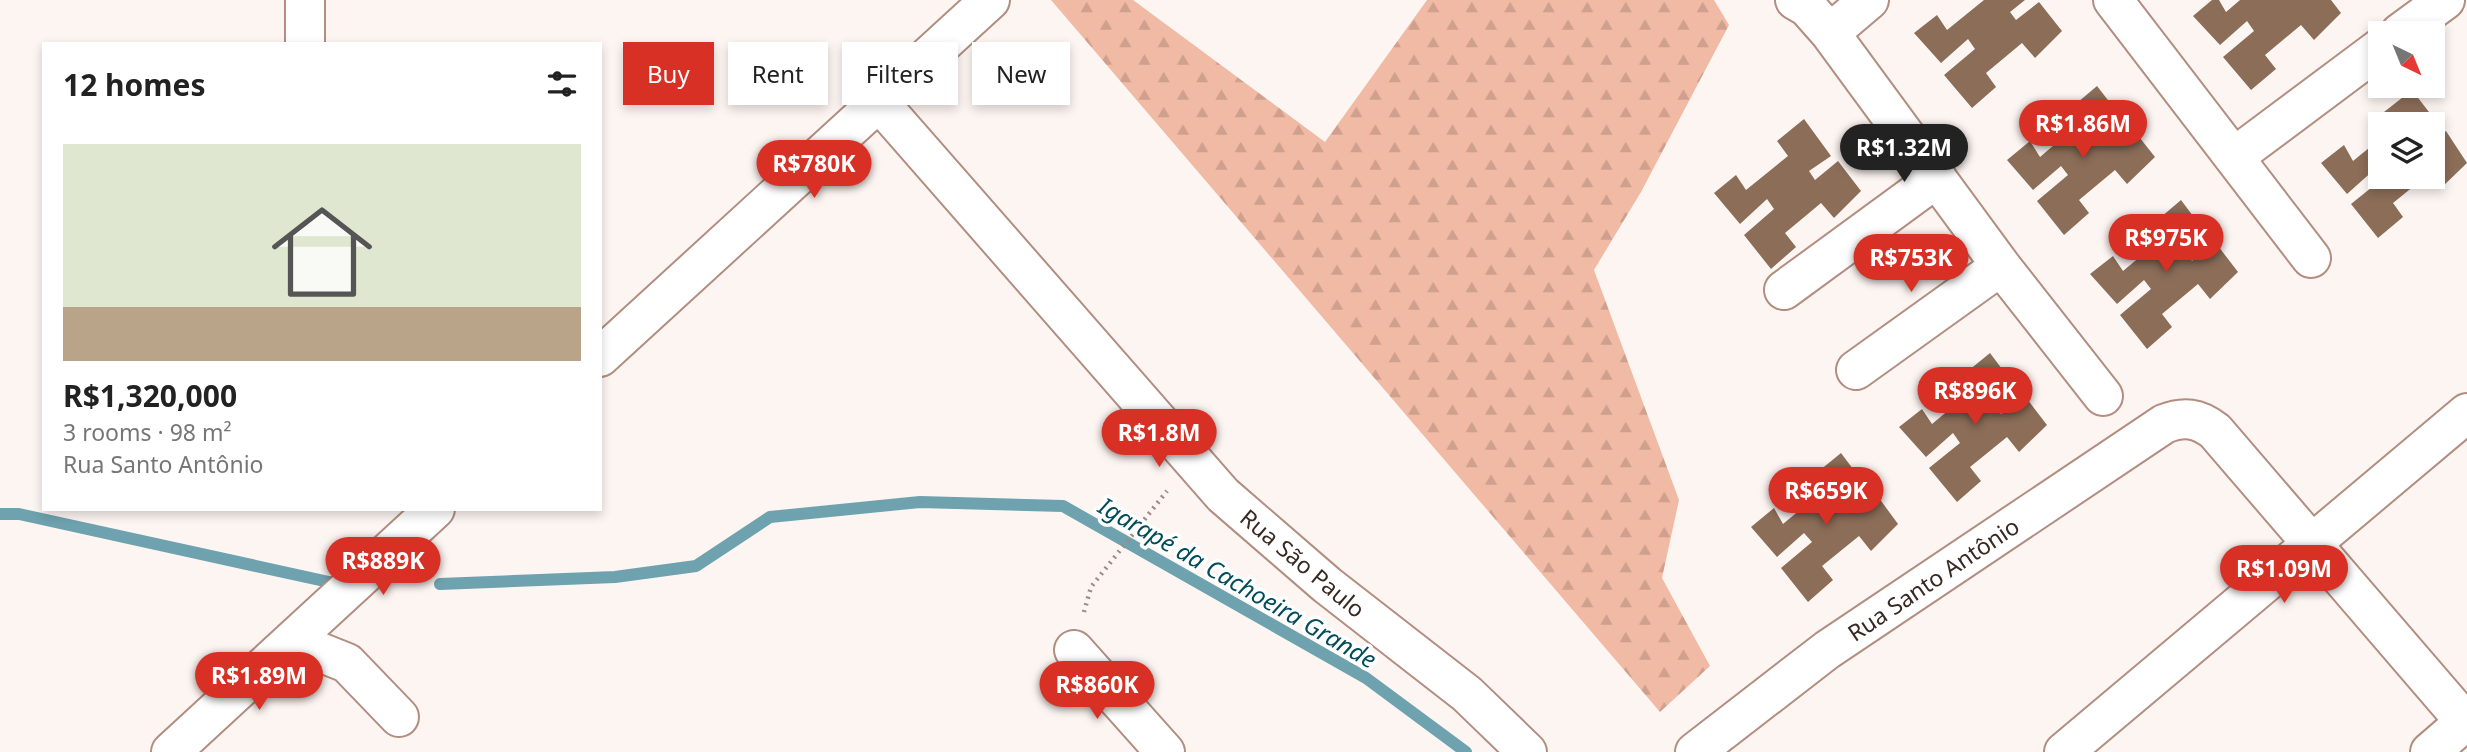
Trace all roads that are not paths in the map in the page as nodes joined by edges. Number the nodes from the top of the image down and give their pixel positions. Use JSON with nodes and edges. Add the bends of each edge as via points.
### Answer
{"nodes":[{"id":1,"x":305,"y":0,"type":"edge"},
{"id":2,"x":990,"y":0,"type":"edge"},
{"id":3,"x":1869,"y":0,"type":"edge"},
{"id":4,"x":2113,"y":0,"type":"edge"},
{"id":5,"x":2445,"y":0,"type":"edge"},
{"id":6,"x":1810,"y":10,"type":"edge"},
{"id":7,"x":2416,"y":21,"type":"edge"},
{"id":8,"x":305,"y":42,"type":"edge"},
{"id":9,"x":943,"y":42,"type":"edge"},
{"id":10,"x":2368,"y":57,"type":"edge"},
{"id":11,"x":874,"y":105,"type":"edge"},
{"id":12,"x":882,"y":105,"type":"edge"},
{"id":13,"x":2234,"y":157,"type":"junction"},
{"id":14,"x":1937,"y":178,"type":"junction"},
{"id":15,"x":2311,"y":258,"type":"dead end"},
{"id":16,"x":2001,"y":266,"type":"junction"},
{"id":17,"x":1784,"y":290,"type":"dead end"},
{"id":18,"x":602,"y":355,"type":"edge"},
{"id":19,"x":1856,"y":370,"type":"dead end"},
{"id":20,"x":2103,"y":396,"type":"dead end"},
{"id":21,"x":2467,"y":413,"type":"edge"},
{"id":22,"x":428,"y":516,"type":"edge"},
{"id":23,"x":2312,"y":542,"type":"junction"},
{"id":24,"x":299,"y":634,"type":"junction"},
{"id":25,"x":1074,"y":650,"type":"dead end"},
{"id":26,"x":398,"y":717,"type":"dead end"},
{"id":27,"x":2466,"y":722,"type":"edge"},
{"id":28,"x":172,"y":752,"type":"edge"},
{"id":29,"x":1165,"y":752,"type":"edge"},
{"id":30,"x":1527,"y":752,"type":"edge"},
{"id":31,"x":1695,"y":752,"type":"edge"},
{"id":32,"x":2064,"y":752,"type":"edge"},
{"id":33,"x":2430,"y":752,"type":"edge"}],
"edges":[{"from":1,"to":8,"type":"street"},
{"from":2,"to":9,"type":"street"},
{"from":3,"to":6,"type":"street"},
{"from":4,"to":13,"type":"street"},
{"from":5,"to":7,"type":"street"},
{"from":6,"to":14,"type":"street"},
{"from":10,"to":13,"type":"street"},
{"from":11,"to":18,"type":"street"},
{"from":12,"to":30,"type":"street","name":"Rua São Paulo","via":[[1223,495],[1327,585],[1467,694]]},
{"from":13,"to":15,"type":"street"},
{"from":14,"to":16,"type":"street"},
{"from":14,"to":17,"type":"street"},
{"from":16,"to":19,"type":"street"},
{"from":16,"to":20,"type":"street"},
{"from":21,"to":23,"type":"street"},
{"from":22,"to":24,"type":"street"},
{"from":23,"to":27,"type":"street"},
{"from":23,"to":31,"type":"street","name":"Rua Santo Antônio","via":[[2215,431],[2201,421],[2179,418],[1827,650]]},
{"from":23,"to":32,"type":"street"},
{"from":24,"to":26,"type":"street","via":[[347,663]]},
{"from":24,"to":28,"type":"street"},
{"from":25,"to":29,"type":"street"},
{"from":27,"to":33,"type":"street"}]}
